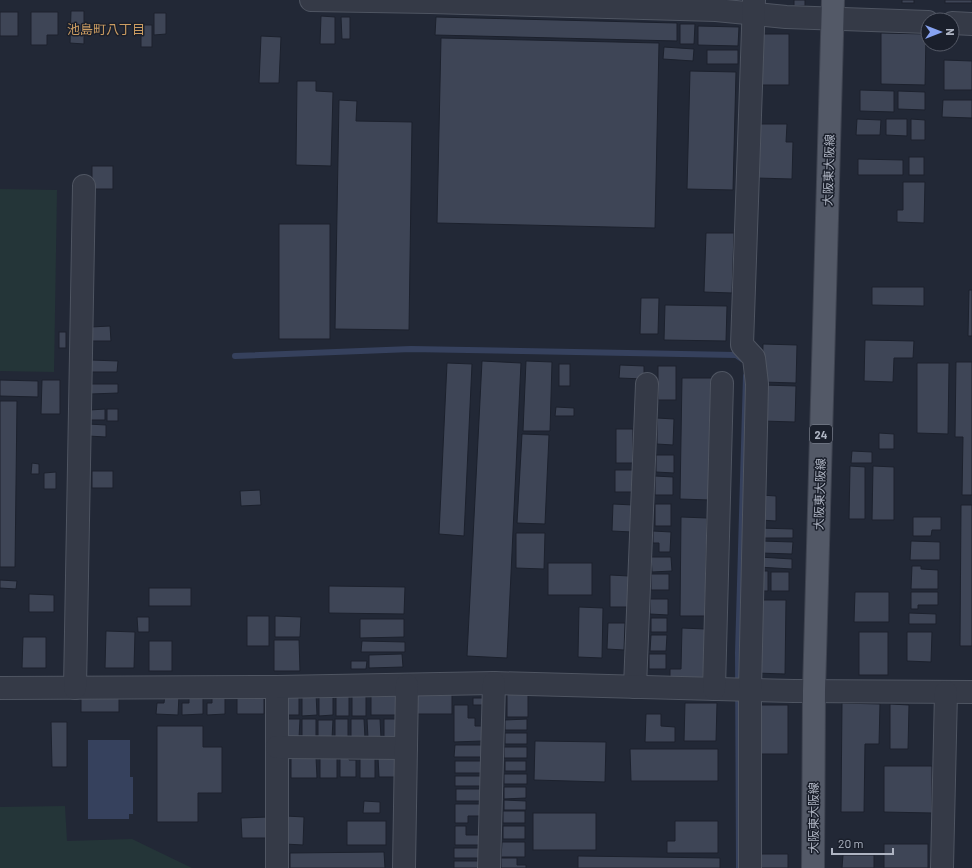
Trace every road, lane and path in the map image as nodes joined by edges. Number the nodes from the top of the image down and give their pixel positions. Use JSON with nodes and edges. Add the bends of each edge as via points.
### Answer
{"nodes":[{"id":1,"x":311,"y":0,"type":"edge"},
{"id":2,"x":430,"y":1,"type":"edge"},
{"id":3,"x":753,"y":7,"type":"edge"},
{"id":4,"x":832,"y":10,"type":"edge"},
{"id":5,"x":920,"y":21,"type":"edge"},
{"id":6,"x":960,"y":23,"type":"edge"},
{"id":7,"x":972,"y":24,"type":"edge"},
{"id":8,"x":84,"y":186,"type":"dead end"},
{"id":9,"x":722,"y":382,"type":"dead end"},
{"id":10,"x":648,"y":384,"type":"dead end"},
{"id":11,"x":494,"y":683,"type":"junction"},
{"id":12,"x":407,"y":685,"type":"junction"},
{"id":13,"x":277,"y":687,"type":"junction"},
{"id":14,"x":635,"y":687,"type":"junction"},
{"id":15,"x":0,"y":688,"type":"edge"},
{"id":16,"x":74,"y":688,"type":"junction"},
{"id":17,"x":714,"y":689,"type":"junction"},
{"id":18,"x":750,"y":690,"type":"junction"},
{"id":19,"x":814,"y":691,"type":"junction"},
{"id":20,"x":946,"y":692,"type":"junction"},
{"id":21,"x":972,"y":692,"type":"edge"},
{"id":22,"x":277,"y":747,"type":"junction"},
{"id":23,"x":406,"y":748,"type":"junction"},
{"id":24,"x":277,"y":868,"type":"edge"},
{"id":25,"x":404,"y":868,"type":"edge"},
{"id":26,"x":489,"y":868,"type":"edge"},
{"id":27,"x":750,"y":868,"type":"edge"},
{"id":28,"x":813,"y":868,"type":"edge"},
{"id":29,"x":942,"y":868,"type":"edge"}],
"edges":[{"from":1,"to":2,"type":"street"},
{"from":2,"to":3,"type":"street","via":[[716,10]]},
{"from":3,"to":4,"type":"street","via":[[786,17]]},
{"from":3,"to":18,"type":"street","via":[[742,345],[754,358],[757,384]]},
{"from":4,"to":5,"type":"street"},
{"from":4,"to":19,"type":"main road","name":"大阪東大阪線","number":"24"},
{"from":6,"to":7,"type":"street"},
{"from":8,"to":16,"type":"street"},
{"from":9,"to":17,"type":"street"},
{"from":10,"to":14,"type":"street"},
{"from":11,"to":12,"type":"street"},
{"from":11,"to":14,"type":"street"},
{"from":11,"to":26,"type":"street"},
{"from":12,"to":13,"type":"street"},
{"from":12,"to":23,"type":"street"},
{"from":13,"to":16,"type":"street"},
{"from":13,"to":22,"type":"street"},
{"from":14,"to":17,"type":"street"},
{"from":15,"to":16,"type":"street"},
{"from":17,"to":18,"type":"street"},
{"from":18,"to":19,"type":"street"},
{"from":18,"to":27,"type":"street"},
{"from":19,"to":20,"type":"street"},
{"from":19,"to":28,"type":"main road","name":"大阪東大阪線","number":"24"},
{"from":20,"to":21,"type":"street"},
{"from":20,"to":29,"type":"street"},
{"from":22,"to":23,"type":"street"},
{"from":22,"to":24,"type":"street"},
{"from":23,"to":25,"type":"street"}]}
